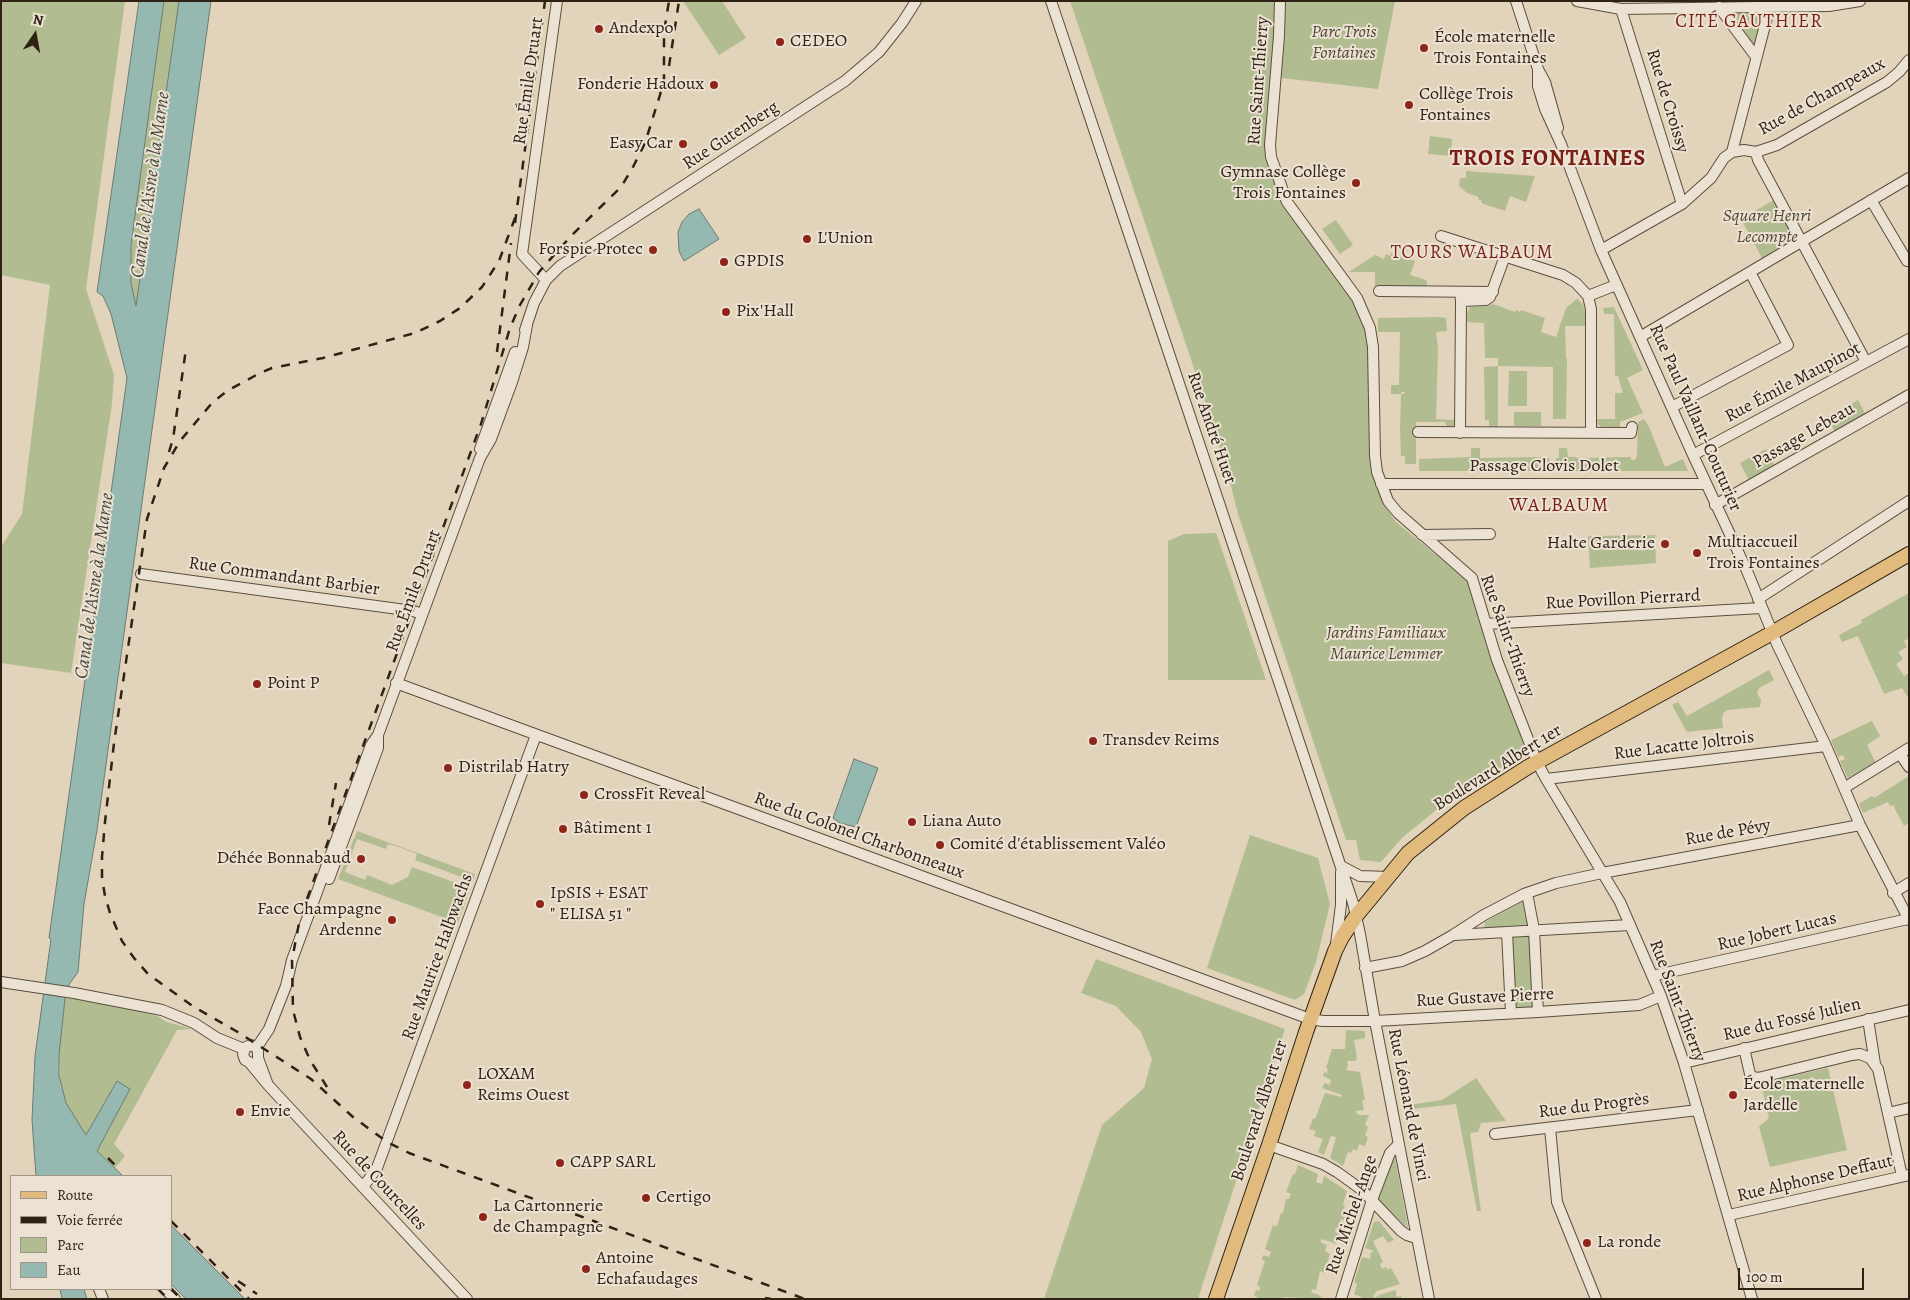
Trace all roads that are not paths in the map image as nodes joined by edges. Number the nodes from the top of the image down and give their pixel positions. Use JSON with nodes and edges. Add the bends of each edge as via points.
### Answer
{"nodes":[{"id":1,"x":557,"y":1,"type":"edge"},
{"id":2,"x":916,"y":1,"type":"edge"},
{"id":3,"x":1051,"y":1,"type":"edge"},
{"id":4,"x":1280,"y":1,"type":"edge"},
{"id":5,"x":1516,"y":1,"type":"edge"},
{"id":6,"x":1577,"y":1,"type":"edge"},
{"id":7,"x":1860,"y":1,"type":"edge"},
{"id":8,"x":1719,"y":4,"type":"edge"},
{"id":9,"x":1770,"y":6,"type":"junction"},
{"id":10,"x":1621,"y":9,"type":"junction"},
{"id":11,"x":1756,"y":57,"type":"junction"},
{"id":12,"x":1909,"y":60,"type":"edge"},
{"id":13,"x":1732,"y":152,"type":"junction"},
{"id":14,"x":1756,"y":152,"type":"junction"},
{"id":15,"x":1909,"y":178,"type":"edge"},
{"id":16,"x":1871,"y":200,"type":"junction"},
{"id":17,"x":1682,"y":204,"type":"junction"},
{"id":18,"x":1442,"y":236,"type":"dead end"},
{"id":19,"x":1802,"y":241,"type":"junction"},
{"id":20,"x":1601,"y":250,"type":"junction"},
{"id":21,"x":1505,"y":256,"type":"junction"},
{"id":22,"x":1907,"y":261,"type":"dead end"},
{"id":23,"x":1750,"y":272,"type":"junction"},
{"id":24,"x":546,"y":280,"type":"junction"},
{"id":25,"x":1616,"y":285,"type":"junction"},
{"id":26,"x":1379,"y":292,"type":"dead end"},
{"id":27,"x":1461,"y":296,"type":"junction"},
{"id":28,"x":1588,"y":296,"type":"junction"},
{"id":29,"x":1640,"y":337,"type":"junction"},
{"id":30,"x":1909,"y":339,"type":"edge"},
{"id":31,"x":1866,"y":362,"type":"junction"},
{"id":32,"x":1909,"y":395,"type":"edge"},
{"id":33,"x":1672,"y":408,"type":"junction"},
{"id":34,"x":1632,"y":427,"type":"dead end"},
{"id":35,"x":1418,"y":432,"type":"dead end"},
{"id":36,"x":1460,"y":433,"type":"junction"},
{"id":37,"x":1591,"y":433,"type":"junction"},
{"id":38,"x":1693,"y":455,"type":"junction"},
{"id":39,"x":1381,"y":484,"type":"junction"},
{"id":40,"x":1706,"y":484,"type":"junction"},
{"id":41,"x":1909,"y":501,"type":"edge"},
{"id":42,"x":1716,"y":505,"type":"junction"},
{"id":43,"x":1490,"y":534,"type":"dead end"},
{"id":44,"x":1422,"y":535,"type":"junction"},
{"id":45,"x":1909,"y":554,"type":"edge"},
{"id":46,"x":141,"y":574,"type":"dead end"},
{"id":47,"x":1760,"y":603,"type":"junction"},
{"id":48,"x":422,"y":614,"type":"junction"},
{"id":49,"x":1486,"y":624,"type":"junction"},
{"id":50,"x":1772,"y":633,"type":"junction"},
{"id":51,"x":396,"y":683,"type":"junction"},
{"id":52,"x":536,"y":735,"type":"junction"},
{"id":53,"x":1826,"y":746,"type":"junction"},
{"id":54,"x":1904,"y":751,"type":"edge"},
{"id":55,"x":1535,"y":756,"type":"junction"},
{"id":56,"x":1909,"y":767,"type":"edge"},
{"id":57,"x":1546,"y":779,"type":"junction"},
{"id":58,"x":1844,"y":788,"type":"junction"},
{"id":59,"x":1860,"y":825,"type":"junction"},
{"id":60,"x":1341,"y":866,"type":"junction"},
{"id":61,"x":1602,"y":873,"type":"junction"},
{"id":62,"x":1388,"y":877,"type":"junction"},
{"id":63,"x":1909,"y":883,"type":"edge"},
{"id":64,"x":1527,"y":893,"type":"junction"},
{"id":65,"x":1894,"y":893,"type":"junction"},
{"id":66,"x":1356,"y":916,"type":"junction"},
{"id":67,"x":1908,"y":920,"type":"edge"},
{"id":68,"x":1630,"y":925,"type":"junction"},
{"id":69,"x":1534,"y":930,"type":"junction"},
{"id":70,"x":1507,"y":932,"type":"junction"},
{"id":71,"x":1453,"y":935,"type":"junction"},
{"id":72,"x":1335,"y":951,"type":"junction"},
{"id":73,"x":1366,"y":968,"type":"junction"},
{"id":74,"x":1652,"y":976,"type":"junction"},
{"id":75,"x":1,"y":982,"type":"edge"},
{"id":76,"x":1660,"y":996,"type":"junction"},
{"id":77,"x":1909,"y":1010,"type":"edge"},
{"id":78,"x":1538,"y":1012,"type":"junction"},
{"id":79,"x":1512,"y":1013,"type":"junction"},
{"id":80,"x":1310,"y":1019,"type":"junction"},
{"id":81,"x":1868,"y":1019,"type":"junction"},
{"id":82,"x":1375,"y":1021,"type":"junction"},
{"id":83,"x":257,"y":1048,"type":"junction"},
{"id":84,"x":1744,"y":1048,"type":"junction"},
{"id":85,"x":244,"y":1050,"type":"junction"},
{"id":86,"x":254,"y":1060,"type":"junction"},
{"id":87,"x":1684,"y":1063,"type":"junction"},
{"id":88,"x":1875,"y":1064,"type":"junction"},
{"id":89,"x":1909,"y":1108,"type":"edge"},
{"id":90,"x":1698,"y":1110,"type":"junction"},
{"id":91,"x":1888,"y":1113,"type":"junction"},
{"id":92,"x":1550,"y":1128,"type":"junction"},
{"id":93,"x":1495,"y":1134,"type":"dead end"},
{"id":94,"x":1399,"y":1144,"type":"junction"},
{"id":95,"x":1269,"y":1145,"type":"junction"},
{"id":96,"x":1905,"y":1175,"type":"edge"},
{"id":97,"x":363,"y":1187,"type":"junction"},
{"id":98,"x":1372,"y":1200,"type":"junction"},
{"id":99,"x":1729,"y":1215,"type":"junction"},
{"id":100,"x":1416,"y":1238,"type":"junction"},
{"id":101,"x":166,"y":1290,"type":"edge"},
{"id":102,"x":175,"y":1299,"type":"edge"},
{"id":103,"x":467,"y":1299,"type":"edge"},
{"id":104,"x":1216,"y":1299,"type":"edge"},
{"id":105,"x":1341,"y":1299,"type":"edge"},
{"id":106,"x":1428,"y":1299,"type":"edge"},
{"id":107,"x":1596,"y":1299,"type":"edge"},
{"id":108,"x":1752,"y":1299,"type":"edge"}],
"edges":[{"from":1,"to":24,"type":"street","name":"Rue Émile Druart","via":[[522,254]]},
{"from":2,"to":24,"type":"street","name":"Rue Gutenberg","via":[[878,52],[845,82],[578,254]]},
{"from":3,"to":60,"type":"street","name":"Rue André Huet"},
{"from":4,"to":39,"type":"street","name":"Rue Saint-Thierry","via":[[1271,157],[1287,202],[1357,298],[1370,328],[1375,456]]},
{"from":5,"to":20,"type":"street","name":"Rue Paul Vaillant-Couturier","via":[[1538,70],[1538,86],[1545,109]]},
{"from":6,"to":10,"type":"street"},
{"from":7,"to":9,"type":"street","via":[[1828,6]]},
{"from":8,"to":9,"type":"street"},
{"from":8,"to":10,"type":"street"},
{"from":8,"to":11,"type":"street"},
{"from":9,"to":11,"type":"street"},
{"from":10,"to":17,"type":"street","name":"Rue de Croissy"},
{"from":11,"to":13,"type":"street"},
{"from":12,"to":14,"type":"street","name":"Rue de Champeaux","via":[[1887,82],[1777,145]]},
{"from":13,"to":14,"type":"street","name":"Rue de Champeaux"},
{"from":13,"to":17,"type":"street","via":[[1711,178]]},
{"from":14,"to":19,"type":"street"},
{"from":15,"to":16,"type":"street"},
{"from":16,"to":19,"type":"street"},
{"from":16,"to":22,"type":"street"},
{"from":17,"to":20,"type":"street"},
{"from":18,"to":21,"type":"street"},
{"from":19,"to":23,"type":"street"},
{"from":19,"to":31,"type":"street"},
{"from":20,"to":25,"type":"street","name":"Rue Paul Vaillant-Couturier"},
{"from":21,"to":27,"type":"street","via":[[1493,292]]},
{"from":21,"to":28,"type":"street","via":[[1564,275]]},
{"from":23,"to":29,"type":"street"},
{"from":23,"to":33,"type":"street","via":[[1788,345]]},
{"from":24,"to":48,"type":"street","name":"Rue Émile Druart","via":[[534,304],[512,382],[491,439],[480,458]]},
{"from":25,"to":28,"type":"street"},
{"from":25,"to":29,"type":"street","name":"Rue Paul Vaillant-Couturier"},
{"from":26,"to":27,"type":"street"},
{"from":27,"to":36,"type":"street"},
{"from":28,"to":37,"type":"street","via":[[1591,309]]},
{"from":29,"to":33,"type":"street","name":"Rue Paul Vaillant-Couturier"},
{"from":30,"to":31,"type":"street","name":"Rue Émile Maupinot"},
{"from":31,"to":38,"type":"street","name":"Rue Émile Maupinot"},
{"from":32,"to":42,"type":"street","name":"Passage Lebeau"},
{"from":33,"to":38,"type":"street","name":"Rue Paul Vaillant-Couturier"},
{"from":34,"to":37,"type":"street","via":[[1631,433]]},
{"from":35,"to":36,"type":"street"},
{"from":36,"to":37,"type":"street"},
{"from":38,"to":40,"type":"street","name":"Rue Paul Vaillant-Couturier"},
{"from":39,"to":40,"type":"street","name":"Passage Clovis Dolet"},
{"from":39,"to":44,"type":"street","name":"Rue Saint-Thierry","via":[[1388,501]]},
{"from":40,"to":42,"type":"street","name":"Rue Paul Vaillant-Couturier"},
{"from":41,"to":47,"type":"street"},
{"from":42,"to":47,"type":"street","name":"Rue Paul Vaillant-Couturier"},
{"from":43,"to":44,"type":"street"},
{"from":44,"to":49,"type":"street","name":"Rue Saint-Thierry","via":[[1472,578]]},
{"from":45,"to":50,"type":"main road","name":"Boulevard Albert 1er"},
{"from":46,"to":48,"type":"street","name":"Rue Commandant Barbier"},
{"from":47,"to":49,"type":"street","name":"Rue Povillon Pierrard"},
{"from":47,"to":50,"type":"street","name":"Rue Paul Vaillant-Couturier"},
{"from":48,"to":51,"type":"street","name":"Rue Émile Druart"},
{"from":49,"to":55,"type":"street","name":"Rue Saint-Thierry"},
{"from":50,"to":53,"type":"street","name":"Rue Paul Vaillant-Couturier"},
{"from":50,"to":55,"type":"main road","name":"Boulevard Albert 1er"},
{"from":51,"to":52,"type":"street","name":"Rue du Colonel Charbonneaux"},
{"from":51,"to":83,"type":"street","name":"Rue Émile Druart","via":[[378,735],[378,748],[291,980]]},
{"from":52,"to":80,"type":"street","name":"Rue du Colonel Charbonneaux"},
{"from":52,"to":97,"type":"street","name":"Rue Maurice Halbwachs","via":[[378,1168]]},
{"from":53,"to":57,"type":"street","name":"Rue Lacatte Joltrois"},
{"from":53,"to":58,"type":"street","name":"Rue Paul Vaillant-Couturier"},
{"from":54,"to":56,"type":"street"},
{"from":54,"to":58,"type":"street"},
{"from":55,"to":57,"type":"street","name":"Rue Saint-Thierry"},
{"from":55,"to":62,"type":"main road","name":"Boulevard Albert 1er","via":[[1408,853]]},
{"from":57,"to":61,"type":"street","name":"Rue Saint-Thierry"},
{"from":58,"to":59,"type":"street","name":"Rue Paul Vaillant-Couturier"},
{"from":59,"to":61,"type":"street","name":"Rue de Pévy"},
{"from":59,"to":65,"type":"street","name":"Rue Paul Vaillant-Couturier"},
{"from":60,"to":62,"type":"street","via":[[1360,876]]},
{"from":60,"to":66,"type":"street","name":"Rue André Huet"},
{"from":60,"to":72,"type":"street"},
{"from":61,"to":64,"type":"street","name":"Rue de Pévy"},
{"from":61,"to":68,"type":"street","name":"Rue Saint-Thierry"},
{"from":62,"to":66,"type":"main road","name":"Boulevard Albert 1er"},
{"from":63,"to":65,"type":"street"},
{"from":64,"to":69,"type":"street"},
{"from":64,"to":71,"type":"street","name":"Rue de Pévy"},
{"from":65,"to":67,"type":"street","name":"Rue Paul Vaillant-Couturier"},
{"from":66,"to":72,"type":"main road","name":"Boulevard Albert 1er"},
{"from":66,"to":73,"type":"street","name":"Rue Léonard de Vinci"},
{"from":67,"to":74,"type":"street","name":"Rue Jobert Lucas"},
{"from":68,"to":69,"type":"street"},
{"from":68,"to":74,"type":"street","name":"Rue Saint-Thierry"},
{"from":69,"to":70,"type":"street"},
{"from":69,"to":78,"type":"street"},
{"from":70,"to":71,"type":"street"},
{"from":70,"to":79,"type":"street"},
{"from":71,"to":73,"type":"street","name":"Rue de Pévy","via":[[1402,961]]},
{"from":72,"to":80,"type":"main road","name":"Boulevard Albert 1er"},
{"from":73,"to":82,"type":"street","name":"Rue Léonard de Vinci"},
{"from":74,"to":76,"type":"street","name":"Rue Saint-Thierry"},
{"from":75,"to":85,"type":"street","via":[[162,1010]]},
{"from":76,"to":78,"type":"street","name":"Rue Gustave Pierre","via":[[1639,1005]]},
{"from":76,"to":87,"type":"street","name":"Rue Saint-Thierry"},
{"from":77,"to":81,"type":"street","name":"Rue du Fossé Julien"},
{"from":78,"to":79,"type":"street","name":"Rue Gustave Pierre"},
{"from":79,"to":82,"type":"street","name":"Rue Gustave Pierre"},
{"from":80,"to":82,"type":"street","name":"Rue Gustave Pierre"},
{"from":80,"to":95,"type":"main road","name":"Boulevard Albert 1er"},
{"from":81,"to":84,"type":"street","name":"Rue du Fossé Julien"},
{"from":81,"to":88,"type":"street"},
{"from":82,"to":94,"type":"street","name":"Rue Léonard de Vinci"},
{"from":83,"to":85,"type":"street","via":[[251,1045]]},
{"from":83,"to":86,"type":"street","via":[[260,1054]]},
{"from":84,"to":87,"type":"street","name":"Rue du Fossé Julien"},
{"from":84,"to":88,"type":"street","via":[[1750,1074],[1758,1078],[1852,1055],[1865,1055]]},
{"from":85,"to":86,"type":"street","name":"Rue de Courcelles","via":[[243,1056]]},
{"from":86,"to":97,"type":"street","name":"Rue de Courcelles","via":[[268,1085]]},
{"from":87,"to":90,"type":"street","name":"Rue Saint-Thierry"},
{"from":88,"to":91,"type":"street"},
{"from":89,"to":91,"type":"street"},
{"from":90,"to":92,"type":"street","name":"Rue du Progrès"},
{"from":90,"to":99,"type":"street","name":"Rue Saint-Thierry"},
{"from":91,"to":96,"type":"street"},
{"from":92,"to":93,"type":"street","name":"Rue du Progrès"},
{"from":92,"to":107,"type":"street","via":[[1557,1202]]},
{"from":94,"to":98,"type":"street","name":"Rue Michel-Ange","via":[[1390,1153]]},
{"from":94,"to":100,"type":"street","name":"Rue Léonard de Vinci"},
{"from":95,"to":98,"type":"street","via":[[1324,1164]]},
{"from":95,"to":104,"type":"main road","name":"Boulevard Albert 1er"},
{"from":96,"to":99,"type":"street","name":"Rue Alphonse Deffaut"},
{"from":97,"to":103,"type":"street","name":"Rue de Courcelles"},
{"from":98,"to":100,"type":"street","via":[[1400,1231]]},
{"from":98,"to":105,"type":"street","name":"Rue Michel-Ange"},
{"from":99,"to":108,"type":"street","name":"Rue Saint-Thierry"},
{"from":100,"to":106,"type":"street","name":"Rue Léonard de Vinci"},
{"from":101,"to":102,"type":"street"}]}
